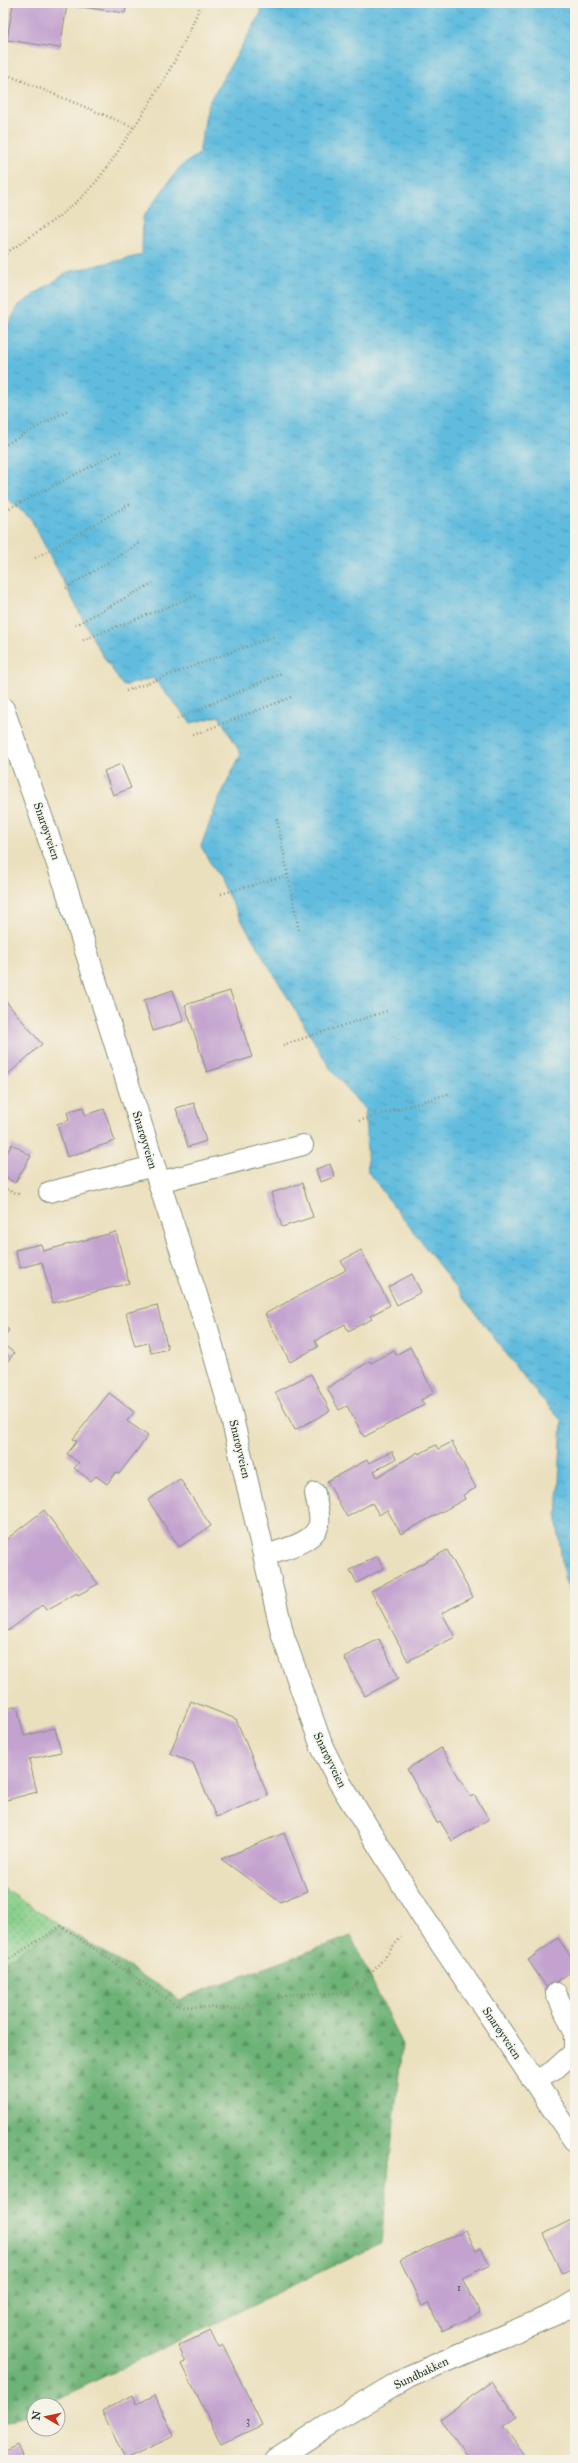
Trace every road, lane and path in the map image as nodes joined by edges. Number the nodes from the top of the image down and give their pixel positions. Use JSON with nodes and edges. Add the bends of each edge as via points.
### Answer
{"nodes":[{"id":1,"x":201,"y":3,"type":"edge"},
{"id":2,"x":3,"y":73,"type":"edge"},
{"id":3,"x":134,"y":128,"type":"junction"},
{"id":4,"x":3,"y":255,"type":"edge"},
{"id":5,"x":68,"y":410,"type":"dead end"},
{"id":6,"x":3,"y":446,"type":"edge"},
{"id":7,"x":123,"y":450,"type":"dead end"},
{"id":8,"x":130,"y":504,"type":"dead end"},
{"id":9,"x":6,"y":510,"type":"dead end"},
{"id":10,"x":141,"y":542,"type":"dead end"},
{"id":11,"x":35,"y":558,"type":"dead end"},
{"id":12,"x":153,"y":584,"type":"dead end"},
{"id":13,"x":66,"y":588,"type":"dead end"},
{"id":14,"x":198,"y":595,"type":"dead end"},
{"id":15,"x":75,"y":625,"type":"dead end"},
{"id":16,"x":275,"y":636,"type":"dead end"},
{"id":17,"x":83,"y":640,"type":"dead end"},
{"id":18,"x":282,"y":673,"type":"dead end"},
{"id":19,"x":126,"y":691,"type":"dead end"},
{"id":20,"x":292,"y":697,"type":"dead end"},
{"id":21,"x":3,"y":709,"type":"edge"},
{"id":22,"x":177,"y":719,"type":"dead end"},
{"id":23,"x":193,"y":735,"type":"dead end"},
{"id":24,"x":277,"y":818,"type":"dead end"},
{"id":25,"x":288,"y":875,"type":"junction"},
{"id":26,"x":220,"y":894,"type":"dead end"},
{"id":27,"x":299,"y":931,"type":"dead end"},
{"id":28,"x":387,"y":1011,"type":"dead end"},
{"id":29,"x":283,"y":1044,"type":"dead end"},
{"id":30,"x":450,"y":1093,"type":"dead end"},
{"id":31,"x":359,"y":1121,"type":"dead end"},
{"id":32,"x":303,"y":1144,"type":"dead end"},
{"id":33,"x":156,"y":1174,"type":"junction"},
{"id":34,"x":49,"y":1192,"type":"dead end"},
{"id":35,"x":315,"y":1493,"type":"dead end"},
{"id":36,"x":264,"y":1556,"type":"junction"},
{"id":37,"x":421,"y":1914,"type":"junction"},
{"id":38,"x":3,"y":1963,"type":"edge"},
{"id":39,"x":556,"y":1993,"type":"dead end"},
{"id":40,"x":535,"y":2081,"type":"junction"},
{"id":41,"x":575,"y":2140,"type":"edge"},
{"id":42,"x":575,"y":2302,"type":"edge"},
{"id":43,"x":275,"y":2460,"type":"edge"}],
"edges":[{"from":1,"to":3,"type":"path","via":[[192,28],[171,69]]},
{"from":2,"to":3,"type":"path"},
{"from":3,"to":4,"type":"path","via":[[108,166],[82,196],[38,232]]},
{"from":5,"to":6,"type":"path"},
{"from":7,"to":9,"type":"path"},
{"from":8,"to":11,"type":"path"},
{"from":10,"to":13,"type":"path"},
{"from":12,"to":15,"type":"path"},
{"from":14,"to":17,"type":"path"},
{"from":16,"to":19,"type":"path"},
{"from":18,"to":22,"type":"path"},
{"from":20,"to":23,"type":"path"},
{"from":21,"to":33,"type":"street","name":"Snarøyveien","via":[[65,884]]},
{"from":24,"to":25,"type":"path"},
{"from":25,"to":26,"type":"path"},
{"from":25,"to":27,"type":"path"},
{"from":28,"to":29,"type":"path"},
{"from":30,"to":31,"type":"path"},
{"from":32,"to":33,"type":"lane"},
{"from":33,"to":34,"type":"lane"},
{"from":33,"to":36,"type":"street","name":"Snarøyveien","via":[[206,1325],[229,1405]]},
{"from":35,"to":36,"type":"lane","via":[[320,1522],[316,1531],[310,1538]]},
{"from":36,"to":37,"type":"street","name":"Snarøyveien","via":[[283,1636],[307,1711],[322,1747],[340,1783]]},
{"from":37,"to":38,"type":"path","via":[[360,1987],[337,1993],[292,1994],[242,2009],[177,2006],[61,1926]]},
{"from":37,"to":40,"type":"street","name":"Snarøyveien"},
{"from":39,"to":40,"type":"lane","via":[[574,2032],[574,2052],[553,2071]]},
{"from":40,"to":41,"type":"street","name":"Snarøyveien"},
{"from":42,"to":43,"type":"street","name":"Sundbakken","via":[[555,2314],[408,2377]]}]}
